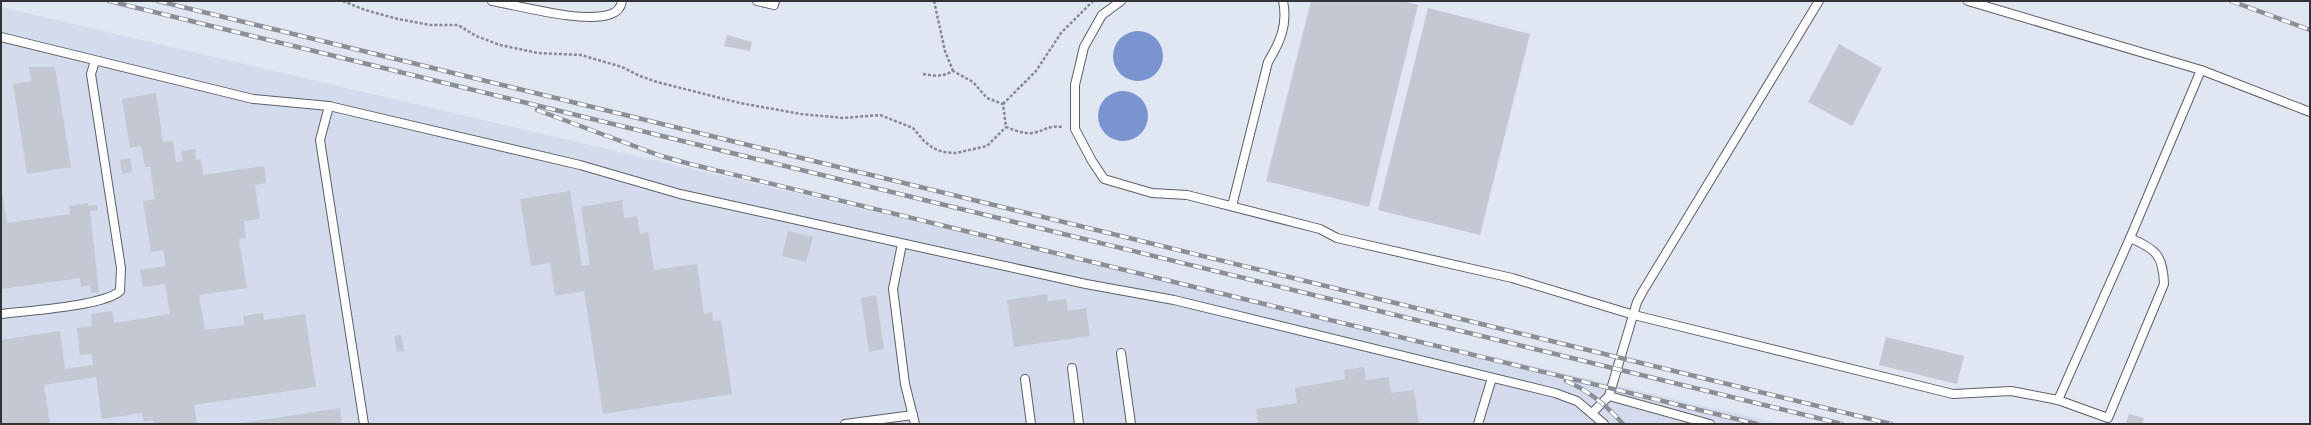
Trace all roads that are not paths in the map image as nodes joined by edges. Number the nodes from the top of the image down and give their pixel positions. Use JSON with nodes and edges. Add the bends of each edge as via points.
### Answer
{"nodes":[{"id":1,"x":492,"y":1,"type":"edge"},
{"id":2,"x":622,"y":1,"type":"edge"},
{"id":3,"x":757,"y":1,"type":"edge"},
{"id":4,"x":775,"y":1,"type":"edge"},
{"id":5,"x":1122,"y":1,"type":"edge"},
{"id":6,"x":1283,"y":1,"type":"edge"},
{"id":7,"x":1820,"y":1,"type":"edge"},
{"id":8,"x":1968,"y":1,"type":"edge"},
{"id":9,"x":1,"y":38,"type":"edge"},
{"id":10,"x":95,"y":61,"type":"junction"},
{"id":11,"x":2200,"y":70,"type":"junction"},
{"id":12,"x":329,"y":106,"type":"junction"},
{"id":13,"x":2310,"y":112,"type":"edge"},
{"id":14,"x":1232,"y":206,"type":"junction"},
{"id":15,"x":2130,"y":238,"type":"junction"},
{"id":16,"x":902,"y":244,"type":"junction"},
{"id":17,"x":1,"y":314,"type":"edge"},
{"id":18,"x":1634,"y":315,"type":"junction"},
{"id":19,"x":1121,"y":353,"type":"dead end"},
{"id":20,"x":1072,"y":368,"type":"dead end"},
{"id":21,"x":1492,"y":378,"type":"junction"},
{"id":22,"x":1025,"y":379,"type":"dead end"},
{"id":23,"x":1609,"y":396,"type":"junction"},
{"id":24,"x":2058,"y":400,"type":"junction"},
{"id":25,"x":1592,"y":413,"type":"junction"},
{"id":26,"x":913,"y":415,"type":"junction"},
{"id":27,"x":364,"y":424,"type":"edge"},
{"id":28,"x":845,"y":424,"type":"edge"},
{"id":29,"x":915,"y":424,"type":"edge"},
{"id":30,"x":1031,"y":424,"type":"edge"},
{"id":31,"x":1079,"y":424,"type":"edge"},
{"id":32,"x":1131,"y":424,"type":"edge"},
{"id":33,"x":1478,"y":424,"type":"edge"},
{"id":34,"x":1604,"y":424,"type":"edge"},
{"id":35,"x":1710,"y":424,"type":"edge"}],
"edges":[{"from":1,"to":2,"type":"lane","via":[[579,16],[600,17],[612,14],[620,7]]},
{"from":3,"to":4,"type":"lane","via":[[774,5]]},
{"from":5,"to":14,"type":"lane","via":[[1102,15],[1084,47],[1075,85],[1075,129],[1092,161],[1104,179],[1152,193],[1187,195]]},
{"from":6,"to":14,"type":"lane","via":[[1286,15],[1280,42],[1268,62]]},
{"from":7,"to":18,"type":"lane","via":[[1643,291]]},
{"from":8,"to":11,"type":"lane"},
{"from":9,"to":10,"type":"lane"},
{"from":10,"to":12,"type":"lane","via":[[253,99]]},
{"from":10,"to":17,"type":"lane","via":[[91,74],[120,268],[120,291],[114,296],[98,301]]},
{"from":11,"to":13,"type":"lane"},
{"from":11,"to":15,"type":"lane"},
{"from":12,"to":16,"type":"lane","via":[[580,165],[680,194]]},
{"from":12,"to":27,"type":"lane","via":[[320,140]]},
{"from":14,"to":18,"type":"lane","via":[[1320,229],[1337,238],[1512,278]]},
{"from":15,"to":24,"type":"lane"},
{"from":15,"to":24,"type":"lane","via":[[2150,247],[2163,265],[2164,284],[2108,418]]},
{"from":16,"to":21,"type":"lane","via":[[1086,284],[1174,300]]},
{"from":16,"to":26,"type":"lane","via":[[893,289],[905,384]]},
{"from":18,"to":23,"type":"lane"},
{"from":18,"to":24,"type":"lane","via":[[1953,394],[2011,391]]},
{"from":19,"to":32,"type":"lane"},
{"from":20,"to":31,"type":"lane"},
{"from":21,"to":25,"type":"lane","via":[[1555,392],[1577,401]]},
{"from":21,"to":33,"type":"lane"},
{"from":22,"to":30,"type":"lane"},
{"from":23,"to":25,"type":"lane"},
{"from":23,"to":35,"type":"lane"},
{"from":25,"to":34,"type":"lane"},
{"from":26,"to":28,"type":"lane"},
{"from":26,"to":29,"type":"lane"}]}
